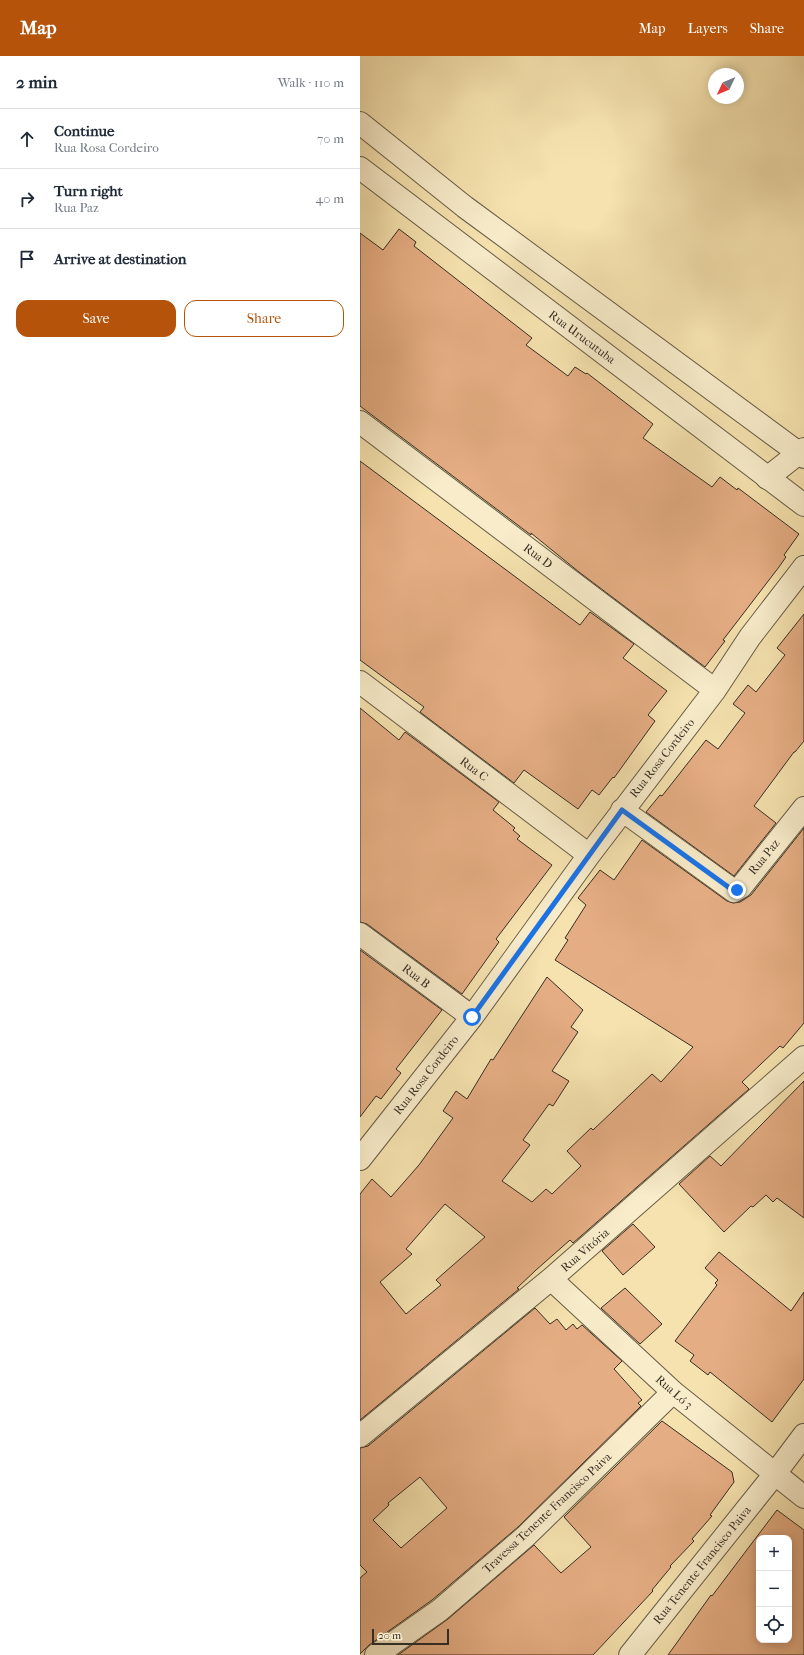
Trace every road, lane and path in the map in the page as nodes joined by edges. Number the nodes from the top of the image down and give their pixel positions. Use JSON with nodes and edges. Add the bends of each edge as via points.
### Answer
{"nodes":[{"id":1,"x":360,"y":123,"type":"edge"},
{"id":2,"x":360,"y":168,"type":"edge"},
{"id":3,"x":465,"y":207,"type":"junction"},
{"id":4,"x":446,"y":233,"type":"junction"},
{"id":5,"x":517,"y":245,"type":"junction"},
{"id":6,"x":497,"y":272,"type":"junction"},
{"id":7,"x":360,"y":422,"type":"edge"},
{"id":8,"x":802,"y":453,"type":"edge"},
{"id":9,"x":767,"y":478,"type":"junction"},
{"id":10,"x":804,"y":505,"type":"edge"},
{"id":11,"x":804,"y":567,"type":"edge"},
{"id":12,"x":360,"y":682,"type":"edge"},
{"id":13,"x":715,"y":690,"type":"junction"},
{"id":14,"x":804,"y":808,"type":"edge"},
{"id":15,"x":622,"y":810,"type":"junction"},
{"id":16,"x":589,"y":855,"type":"junction"},
{"id":17,"x":360,"y":934,"type":"edge"},
{"id":18,"x":472,"y":1017,"type":"junction"},
{"id":19,"x":804,"y":1057,"type":"edge"},
{"id":20,"x":360,"y":1159,"type":"edge"},
{"id":21,"x":551,"y":1279,"type":"junction"},
{"id":22,"x":672,"y":1392,"type":"junction"},
{"id":23,"x":804,"y":1435,"type":"edge"},
{"id":24,"x":360,"y":1436,"type":"edge"},
{"id":25,"x":774,"y":1474,"type":"junction"},
{"id":26,"x":804,"y":1497,"type":"edge"},
{"id":27,"x":376,"y":1655,"type":"edge"},
{"id":28,"x":630,"y":1655,"type":"edge"}],
"edges":[{"from":1,"to":3,"type":"street"},
{"from":2,"to":4,"type":"street","name":"Rua Urucutuba"},
{"from":3,"to":4,"type":"street"},
{"from":3,"to":5,"type":"street"},
{"from":4,"to":6,"type":"street","name":"Rua Urucutuba"},
{"from":5,"to":6,"type":"street"},
{"from":5,"to":8,"type":"street"},
{"from":6,"to":9,"type":"street","name":"Rua Urucutuba"},
{"from":7,"to":13,"type":"street","name":"Rua D"},
{"from":8,"to":9,"type":"street"},
{"from":9,"to":10,"type":"street","name":"Rua Urucutuba"},
{"from":11,"to":13,"type":"street","name":"Rua Rosa Cordeiro","via":[[750,637]]},
{"from":12,"to":16,"type":"street","name":"Rua C"},
{"from":13,"to":15,"type":"street","name":"Rua Rosa Cordeiro"},
{"from":14,"to":15,"type":"street","name":"Rua Paz","via":[[741,887],[734,890]]},
{"from":15,"to":16,"type":"street","name":"Rua Rosa Cordeiro"},
{"from":16,"to":18,"type":"street","name":"Rua Rosa Cordeiro"},
{"from":17,"to":18,"type":"street","name":"Rua B"},
{"from":18,"to":20,"type":"street","name":"Rua Rosa Cordeiro"},
{"from":19,"to":21,"type":"street","name":"Rua Vitória"},
{"from":21,"to":22,"type":"street","name":"Rua Ló 3"},
{"from":21,"to":24,"type":"street","name":"Rua Vitória"},
{"from":22,"to":25,"type":"street","name":"Rua Ló 3"},
{"from":22,"to":27,"type":"street","name":"Travessa Tenente Francisco Paiva","via":[[526,1536],[440,1610]]},
{"from":23,"to":25,"type":"street","name":"Rua Tenente Francisco Paiva"},
{"from":25,"to":26,"type":"street","name":"Rua Ló 3"},
{"from":25,"to":28,"type":"street","name":"Rua Tenente Francisco Paiva"}]}
